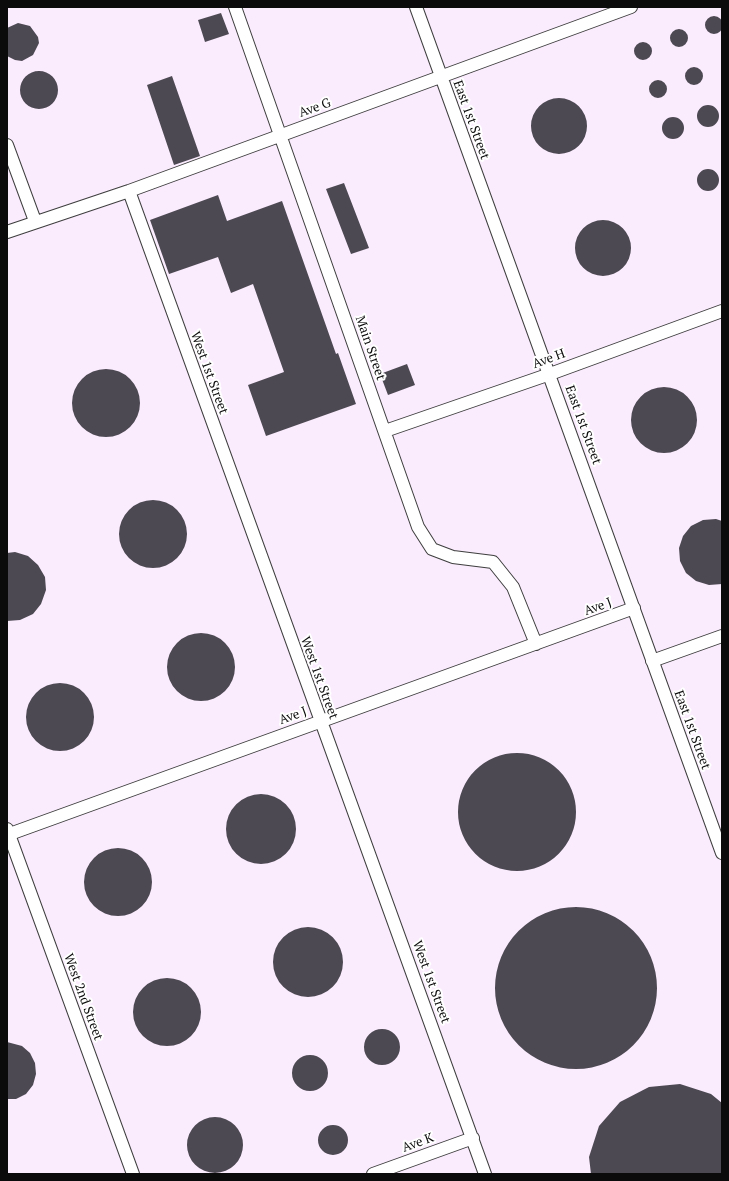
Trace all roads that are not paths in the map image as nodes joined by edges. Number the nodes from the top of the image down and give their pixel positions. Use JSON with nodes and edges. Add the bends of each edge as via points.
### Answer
{"nodes":[{"id":1,"x":235,"y":7,"type":"edge"},
{"id":2,"x":416,"y":7,"type":"edge"},
{"id":3,"x":631,"y":7,"type":"edge"},
{"id":4,"x":441,"y":77,"type":"junction"},
{"id":5,"x":281,"y":135,"type":"junction"},
{"id":6,"x":7,"y":145,"type":"edge"},
{"id":7,"x":129,"y":191,"type":"junction"},
{"id":8,"x":35,"y":221,"type":"junction"},
{"id":9,"x":7,"y":232,"type":"edge"},
{"id":10,"x":722,"y":311,"type":"edge"},
{"id":11,"x":550,"y":374,"type":"junction"},
{"id":12,"x":385,"y":431,"type":"junction"},
{"id":13,"x":634,"y":608,"type":"junction"},
{"id":14,"x":722,"y":636,"type":"edge"},
{"id":15,"x":536,"y":644,"type":"junction"},
{"id":16,"x":652,"y":661,"type":"junction"},
{"id":17,"x":320,"y":721,"type":"junction"},
{"id":18,"x":8,"y":833,"type":"edge"},
{"id":19,"x":722,"y":853,"type":"edge"},
{"id":20,"x":473,"y":1138,"type":"junction"},
{"id":21,"x":132,"y":1174,"type":"edge"},
{"id":22,"x":373,"y":1174,"type":"edge"},
{"id":23,"x":485,"y":1174,"type":"edge"}],
"edges":[{"from":1,"to":5,"type":"street","name":"Main Street"},
{"from":2,"to":4,"type":"street","name":"East 1st Street"},
{"from":3,"to":4,"type":"street","name":"Ave G"},
{"from":4,"to":5,"type":"street","name":"Ave G"},
{"from":4,"to":11,"type":"street","name":"East 1st Street"},
{"from":5,"to":7,"type":"street","name":"Ave G"},
{"from":5,"to":12,"type":"street","name":"Main Street"},
{"from":6,"to":8,"type":"street"},
{"from":7,"to":8,"type":"street","name":"Ave G"},
{"from":7,"to":17,"type":"street","name":"West 1st Street"},
{"from":8,"to":9,"type":"street","name":"Ave G"},
{"from":10,"to":11,"type":"street","name":"Ave H"},
{"from":11,"to":12,"type":"street","name":"Ave H"},
{"from":11,"to":13,"type":"street","name":"East 1st Street"},
{"from":12,"to":15,"type":"street","name":"Main Street","via":[[418,527],[432,549],[453,557],[493,562],[513,588]]},
{"from":13,"to":15,"type":"street","name":"Ave J"},
{"from":13,"to":16,"type":"street","name":"East 1st Street"},
{"from":14,"to":16,"type":"street"},
{"from":15,"to":17,"type":"street","name":"Ave J"},
{"from":16,"to":19,"type":"street","name":"East 1st Street"},
{"from":17,"to":18,"type":"street","name":"Ave J"},
{"from":17,"to":20,"type":"street","name":"West 1st Street"},
{"from":18,"to":21,"type":"street","name":"West 2nd Street"},
{"from":20,"to":22,"type":"street","name":"Ave K"},
{"from":20,"to":23,"type":"street","name":"West 1st Street"}]}
